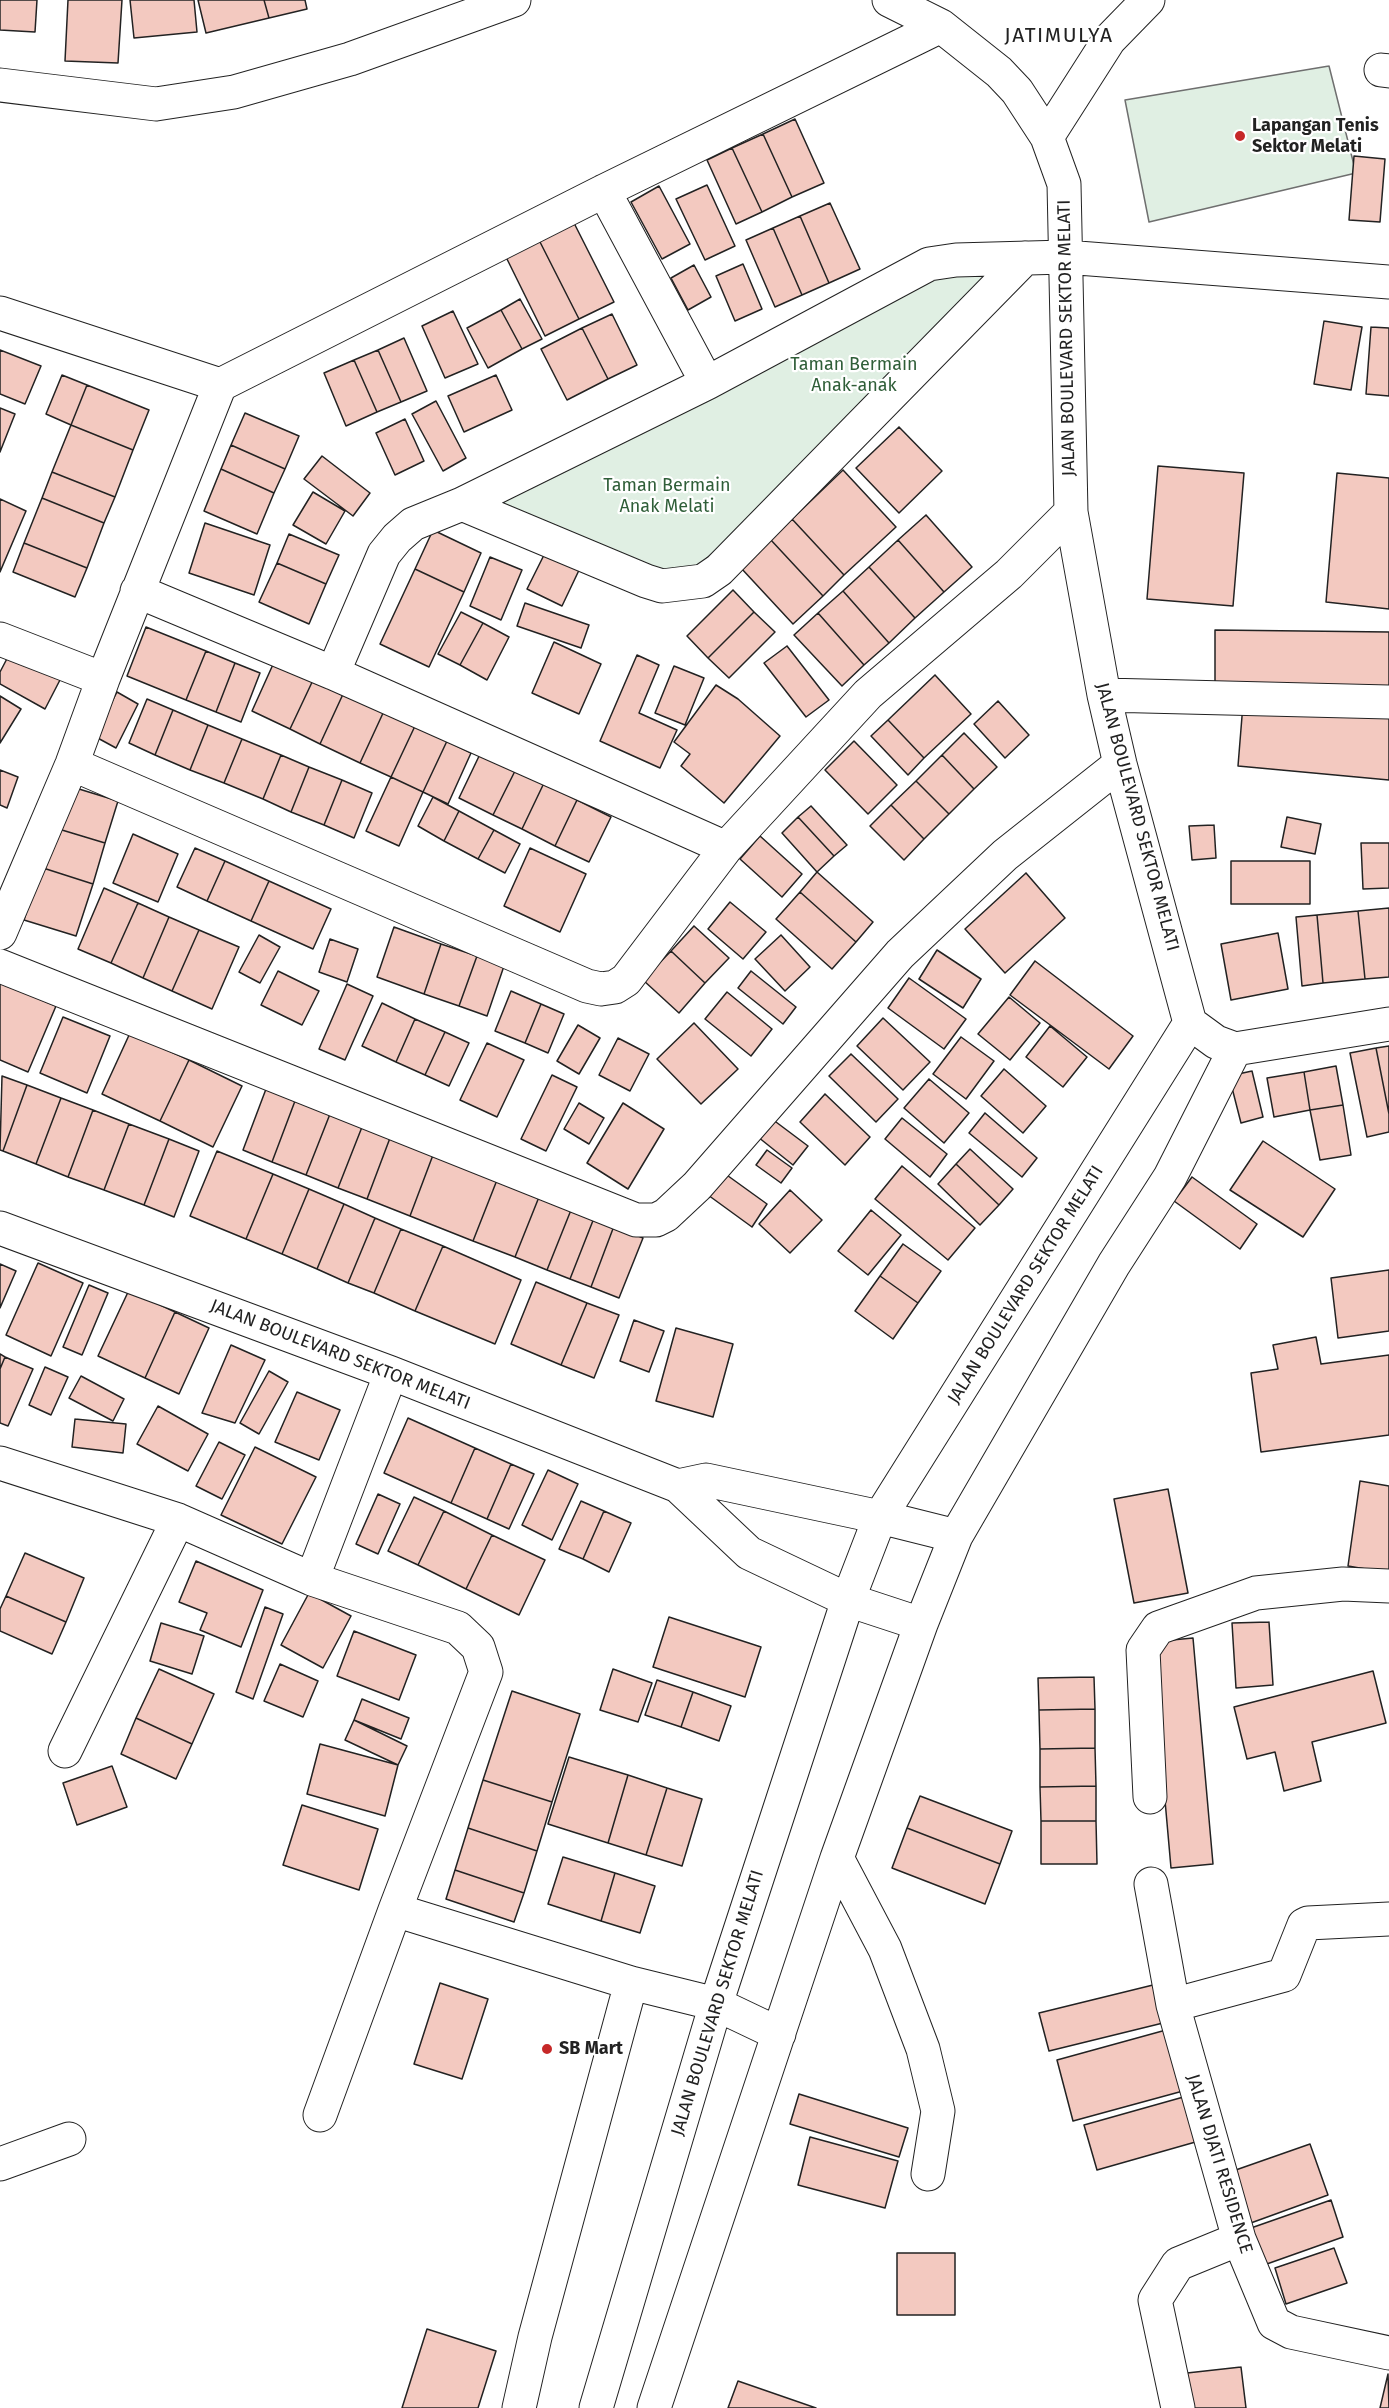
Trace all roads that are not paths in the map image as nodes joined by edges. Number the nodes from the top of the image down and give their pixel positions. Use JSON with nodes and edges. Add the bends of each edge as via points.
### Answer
{"nodes":[{"id":1,"x":889,"y":0,"type":"edge"},
{"id":2,"x":1148,"y":0,"type":"edge"},
{"id":3,"x":503,"y":2,"type":"edge"},
{"id":4,"x":941,"y":26,"type":"junction"},
{"id":5,"x":0,"y":85,"type":"edge"},
{"id":6,"x":1047,"y":137,"type":"junction"},
{"id":7,"x":604,"y":192,"type":"junction"},
{"id":8,"x":1065,"y":257,"type":"junction"},
{"id":9,"x":1025,"y":258,"type":"junction"},
{"id":10,"x":1389,"y":282,"type":"edge"},
{"id":11,"x":0,"y":313,"type":"edge"},
{"id":12,"x":707,"y":383,"type":"junction"},
{"id":13,"x":220,"y":385,"type":"junction"},
{"id":14,"x":462,"y":504,"type":"junction"},
{"id":15,"x":1071,"y":512,"type":"junction"},
{"id":16,"x":137,"y":591,"type":"junction"},
{"id":17,"x":0,"y":639,"type":"edge"},
{"id":18,"x":333,"y":673,"type":"junction"},
{"id":19,"x":102,"y":679,"type":"junction"},
{"id":20,"x":1104,"y":695,"type":"junction"},
{"id":21,"x":1389,"y":702,"type":"edge"},
{"id":22,"x":72,"y":764,"type":"junction"},
{"id":23,"x":1120,"y":764,"type":"junction"},
{"id":24,"x":726,"y":848,"type":"junction"},
{"id":25,"x":0,"y":933,"type":"edge"},
{"id":26,"x":0,"y":966,"type":"edge"},
{"id":27,"x":1190,"y":1023,"type":"junction"},
{"id":28,"x":1389,"y":1024,"type":"edge"},
{"id":29,"x":1235,"y":1049,"type":"junction"},
{"id":30,"x":0,"y":1228,"type":"edge"},
{"id":31,"x":391,"y":1373,"type":"junction"},
{"id":32,"x":0,"y":1462,"type":"edge"},
{"id":33,"x":678,"y":1486,"type":"junction"},
{"id":34,"x":880,"y":1517,"type":"junction"},
{"id":35,"x":178,"y":1520,"type":"junction"},
{"id":36,"x":956,"y":1536,"type":"junction"},
{"id":37,"x":312,"y":1579,"type":"junction"},
{"id":38,"x":1389,"y":1586,"type":"edge"},
{"id":39,"x":848,"y":1600,"type":"junction"},
{"id":40,"x":921,"y":1624,"type":"junction"},
{"id":41,"x":65,"y":1751,"type":"dead end"},
{"id":42,"x":1150,"y":1797,"type":"dead end"},
{"id":43,"x":837,"y":1858,"type":"junction"},
{"id":44,"x":1151,"y":1884,"type":"dead end"},
{"id":45,"x":395,"y":1910,"type":"junction"},
{"id":46,"x":1389,"y":1919,"type":"edge"},
{"id":47,"x":631,"y":1983,"type":"junction"},
{"id":48,"x":716,"y":2004,"type":"junction"},
{"id":49,"x":1173,"y":2005,"type":"junction"},
{"id":50,"x":779,"y":2034,"type":"junction"},
{"id":51,"x":320,"y":2115,"type":"dead end"},
{"id":52,"x":69,"y":2139,"type":"dead end"},
{"id":53,"x":0,"y":2164,"type":"edge"},
{"id":54,"x":928,"y":2174,"type":"dead end"},
{"id":55,"x":1239,"y":2240,"type":"junction"},
{"id":56,"x":1389,"y":2353,"type":"edge"},
{"id":57,"x":519,"y":2408,"type":"edge"},
{"id":58,"x":596,"y":2408,"type":"edge"},
{"id":59,"x":654,"y":2408,"type":"edge"},
{"id":60,"x":1178,"y":2408,"type":"edge"}],
"edges":[{"from":1,"to":4,"type":"street","name":"JALAN BOULEVARD SEKTOR MELATI"},
{"from":2,"to":6,"type":"street","via":[[1108,40]]},
{"from":3,"to":5,"type":"street","via":[[350,59],[223,94],[156,105]]},
{"from":4,"to":6,"type":"street","name":"JALAN BOULEVARD SEKTOR MELATI","via":[[999,72],[1035,114]]},
{"from":4,"to":7,"type":"street"},
{"from":6,"to":8,"type":"street","name":"JALAN BOULEVARD SEKTOR MELATI","via":[[1064,184]]},
{"from":7,"to":12,"type":"street"},
{"from":7,"to":13,"type":"street"},
{"from":8,"to":9,"type":"street"},
{"from":8,"to":10,"type":"street"},
{"from":8,"to":15,"type":"street","name":"JALAN BOULEVARD SEKTOR MELATI"},
{"from":9,"to":12,"type":"street","via":[[943,260],[929,264]]},
{"from":9,"to":14,"type":"street","via":[[703,581],[662,586],[646,581]]},
{"from":11,"to":13,"type":"street"},
{"from":12,"to":14,"type":"street"},
{"from":13,"to":16,"type":"street"},
{"from":14,"to":18,"type":"street","via":[[413,524],[384,554]]},
{"from":15,"to":20,"type":"street","name":"JALAN BOULEVARD SEKTOR MELATI"},
{"from":15,"to":24,"type":"street","via":[[1009,574],[868,694]]},
{"from":16,"to":18,"type":"street"},
{"from":16,"to":19,"type":"street"},
{"from":17,"to":19,"type":"street"},
{"from":18,"to":24,"type":"street"},
{"from":19,"to":22,"type":"street"},
{"from":20,"to":21,"type":"street"},
{"from":20,"to":23,"type":"street","name":"JALAN BOULEVARD SEKTOR MELATI"},
{"from":22,"to":24,"type":"street","via":[[576,982],[602,989],[626,980]]},
{"from":22,"to":25,"type":"street"},
{"from":23,"to":26,"type":"street","via":[[1005,855],[907,946],[697,1186],[656,1220],[636,1220]]},
{"from":23,"to":27,"type":"street","name":"JALAN BOULEVARD SEKTOR MELATI"},
{"from":27,"to":29,"type":"street","via":[[1216,1042]]},
{"from":27,"to":34,"type":"street","name":"JALAN BOULEVARD SEKTOR MELATI"},
{"from":28,"to":29,"type":"street"},
{"from":29,"to":36,"type":"street","via":[[1170,1177],[1114,1264]]},
{"from":30,"to":31,"type":"street","name":"JALAN BOULEVARD SEKTOR MELATI"},
{"from":31,"to":33,"type":"street","name":"JALAN BOULEVARD SEKTOR MELATI"},
{"from":31,"to":37,"type":"street"},
{"from":32,"to":35,"type":"street"},
{"from":33,"to":34,"type":"street","via":[[706,1480]]},
{"from":33,"to":39,"type":"street","name":"JALAN BOULEVARD SEKTOR MELATI","via":[[749,1553]]},
{"from":34,"to":36,"type":"street"},
{"from":34,"to":39,"type":"street","name":"JALAN BOULEVARD SEKTOR MELATI"},
{"from":35,"to":37,"type":"street"},
{"from":35,"to":41,"type":"street"},
{"from":36,"to":40,"type":"street"},
{"from":37,"to":45,"type":"street","via":[[458,1628],[478,1647],[486,1671]]},
{"from":38,"to":42,"type":"street","via":[[1343,1584],[1256,1593],[1158,1628],[1143,1650]]},
{"from":39,"to":40,"type":"street","name":"JALAN BOULEVARD SEKTOR MELATI"},
{"from":39,"to":48,"type":"street","name":"JALAN BOULEVARD SEKTOR MELATI"},
{"from":40,"to":43,"type":"street"},
{"from":43,"to":50,"type":"street"},
{"from":43,"to":54,"type":"street","via":[[885,1949],[923,2049],[938,2111]]},
{"from":44,"to":49,"type":"street","name":"JALAN DJATI RESIDENCE"},
{"from":45,"to":47,"type":"street"},
{"from":45,"to":51,"type":"street"},
{"from":46,"to":49,"type":"street","via":[[1308,1923],[1284,1975]]},
{"from":47,"to":48,"type":"street"},
{"from":47,"to":57,"type":"street"},
{"from":48,"to":50,"type":"street"},
{"from":48,"to":58,"type":"street","name":"JALAN BOULEVARD SEKTOR MELATI"},
{"from":49,"to":55,"type":"street","name":"JALAN DJATI RESIDENCE"},
{"from":50,"to":59,"type":"street"},
{"from":52,"to":53,"type":"street"},
{"from":55,"to":56,"type":"street","name":"JALAN DJATI RESIDENCE","via":[[1274,2323],[1291,2332]]},
{"from":55,"to":60,"type":"street","via":[[1178,2264],[1155,2300]]}]}
